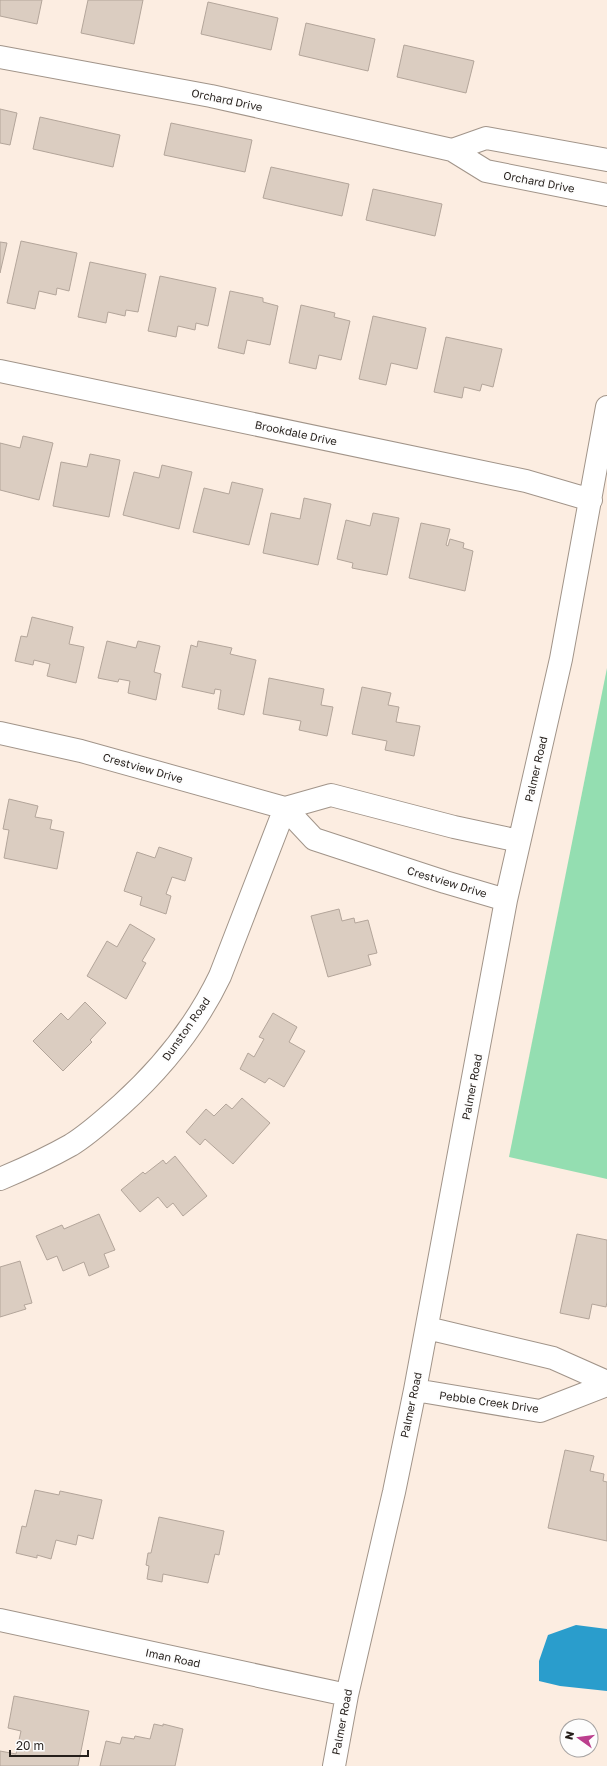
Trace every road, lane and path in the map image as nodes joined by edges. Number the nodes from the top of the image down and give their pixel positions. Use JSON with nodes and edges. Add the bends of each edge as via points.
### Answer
{"nodes":[{"id":1,"x":0,"y":57,"type":"edge"},
{"id":2,"x":452,"y":150,"type":"junction"},
{"id":3,"x":607,"y":160,"type":"edge"},
{"id":4,"x":607,"y":195,"type":"edge"},
{"id":5,"x":0,"y":371,"type":"edge"},
{"id":6,"x":607,"y":407,"type":"edge"},
{"id":7,"x":591,"y":500,"type":"junction"},
{"id":8,"x":0,"y":733,"type":"edge"},
{"id":9,"x":284,"y":808,"type":"junction"},
{"id":10,"x":519,"y":841,"type":"junction"},
{"id":11,"x":506,"y":900,"type":"junction"},
{"id":12,"x":0,"y":1179,"type":"edge"},
{"id":13,"x":427,"y":1328,"type":"junction"},
{"id":14,"x":607,"y":1384,"type":"edge"},
{"id":15,"x":414,"y":1390,"type":"junction"},
{"id":16,"x":0,"y":1620,"type":"edge"},
{"id":17,"x":347,"y":1695,"type":"junction"},
{"id":18,"x":334,"y":1766,"type":"edge"}],
"edges":[{"from":1,"to":2,"type":"street","name":"Orchard Drive","via":[[211,96]]},
{"from":2,"to":3,"type":"street","via":[[486,138]]},
{"from":2,"to":4,"type":"street","name":"Orchard Drive","via":[[486,171]]},
{"from":5,"to":7,"type":"street","name":"Brookdale Drive","via":[[526,481]]},
{"from":6,"to":7,"type":"street","name":"Palmer Road"},
{"from":7,"to":10,"type":"street","name":"Palmer Road","via":[[562,659]]},
{"from":8,"to":9,"type":"street","name":"Crestview Drive","via":[[81,751]]},
{"from":9,"to":10,"type":"street","via":[[331,795]]},
{"from":9,"to":11,"type":"street","name":"Crestview Drive","via":[[314,839]]},
{"from":9,"to":12,"type":"street","name":"Dunston Road","via":[[220,976],[194,1022],[166,1060],[104,1121],[72,1144]]},
{"from":10,"to":11,"type":"street","name":"Palmer Road"},
{"from":11,"to":13,"type":"street","name":"Palmer Road"},
{"from":13,"to":14,"type":"street","name":"Pebble Creek Drive","via":[[553,1358]]},
{"from":13,"to":15,"type":"street","name":"Palmer Road"},
{"from":14,"to":15,"type":"street","name":"Pebble Creek Drive","via":[[540,1411]]},
{"from":15,"to":17,"type":"street","name":"Palmer Road","via":[[394,1492]]},
{"from":16,"to":17,"type":"street","name":"Iman Road"},
{"from":17,"to":18,"type":"street","name":"Palmer Road"}]}
